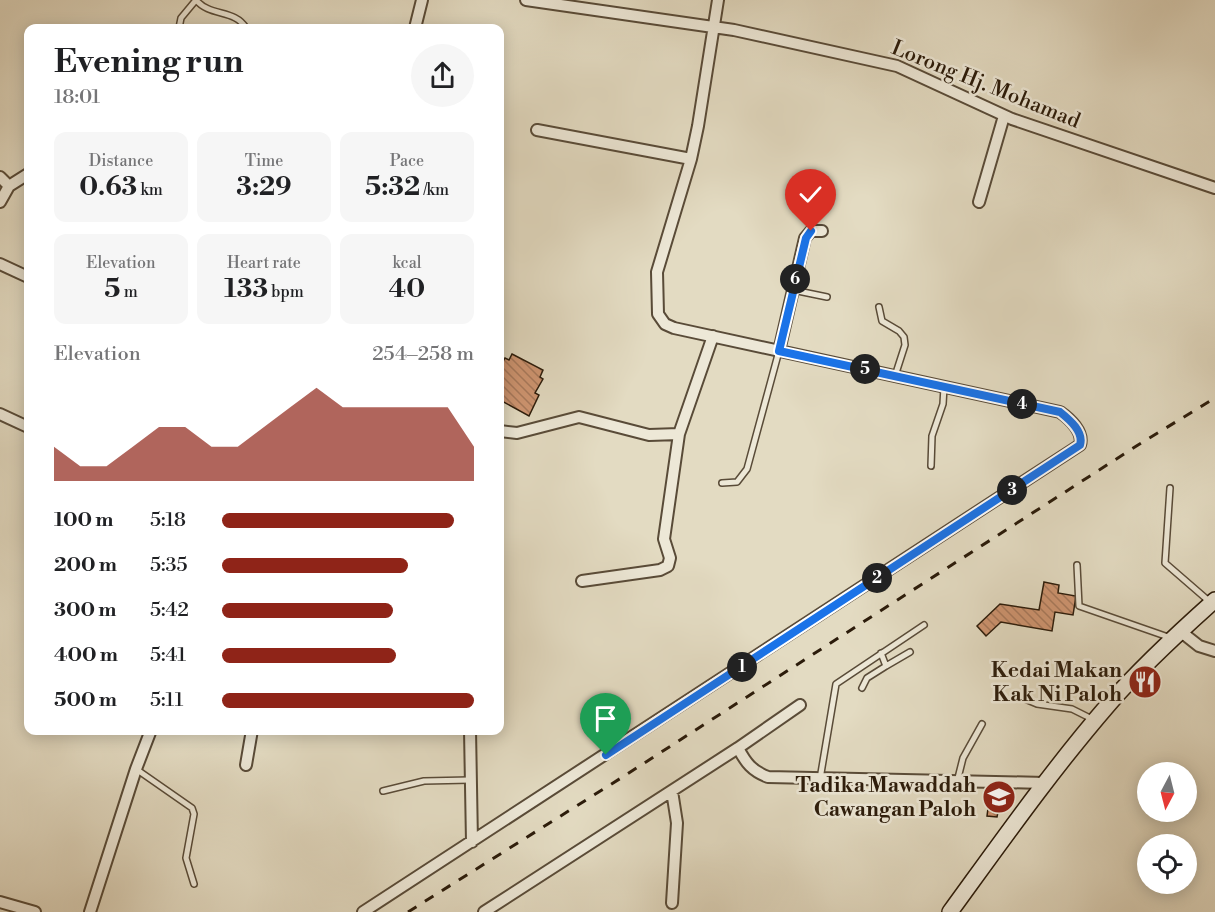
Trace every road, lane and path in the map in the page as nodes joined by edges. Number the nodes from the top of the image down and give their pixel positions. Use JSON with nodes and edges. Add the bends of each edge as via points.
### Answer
{"nodes":[{"id":1,"x":196,"y":0,"type":"edge"},
{"id":2,"x":422,"y":0,"type":"edge"},
{"id":3,"x":526,"y":0,"type":"edge"},
{"id":4,"x":718,"y":0,"type":"edge"},
{"id":5,"x":180,"y":24,"type":"edge"},
{"id":6,"x":242,"y":24,"type":"edge"},
{"id":7,"x":416,"y":24,"type":"edge"},
{"id":8,"x":714,"y":27,"type":"junction"},
{"id":9,"x":1004,"y":116,"type":"junction"},
{"id":10,"x":537,"y":130,"type":"dead end"},
{"id":11,"x":691,"y":159,"type":"junction"},
{"id":12,"x":0,"y":177,"type":"edge"},
{"id":13,"x":24,"y":177,"type":"edge"},
{"id":14,"x":9,"y":186,"type":"junction"},
{"id":15,"x":1215,"y":188,"type":"edge"},
{"id":16,"x":0,"y":202,"type":"edge"},
{"id":17,"x":980,"y":202,"type":"dead end"},
{"id":18,"x":822,"y":231,"type":"dead end"},
{"id":19,"x":0,"y":264,"type":"edge"},
{"id":20,"x":24,"y":275,"type":"edge"},
{"id":21,"x":792,"y":290,"type":"junction"},
{"id":22,"x":827,"y":297,"type":"dead end"},
{"id":23,"x":879,"y":307,"type":"dead end"},
{"id":24,"x":713,"y":336,"type":"junction"},
{"id":25,"x":779,"y":351,"type":"junction"},
{"id":26,"x":895,"y":376,"type":"junction"},
{"id":27,"x":944,"y":387,"type":"junction"},
{"id":28,"x":0,"y":414,"type":"edge"},
{"id":29,"x":24,"y":425,"type":"edge"},
{"id":30,"x":504,"y":431,"type":"edge"},
{"id":31,"x":679,"y":434,"type":"junction"},
{"id":32,"x":931,"y":466,"type":"dead end"},
{"id":33,"x":722,"y":483,"type":"dead end"},
{"id":34,"x":1170,"y":488,"type":"dead end"},
{"id":35,"x":1077,"y":565,"type":"dead end"},
{"id":36,"x":582,"y":581,"type":"dead end"},
{"id":37,"x":1213,"y":602,"type":"edge"},
{"id":38,"x":924,"y":626,"type":"dead end"},
{"id":39,"x":1176,"y":635,"type":"junction"},
{"id":40,"x":1215,"y":651,"type":"edge"},
{"id":41,"x":910,"y":652,"type":"dead end"},
{"id":42,"x":881,"y":653,"type":"junction"},
{"id":43,"x":886,"y":666,"type":"junction"},
{"id":44,"x":862,"y":688,"type":"dead end"},
{"id":45,"x":1025,"y":699,"type":"dead end"},
{"id":46,"x":800,"y":705,"type":"dead end"},
{"id":47,"x":1096,"y":720,"type":"junction"},
{"id":48,"x":982,"y":724,"type":"dead end"},
{"id":49,"x":149,"y":735,"type":"edge"},
{"id":50,"x":251,"y":735,"type":"edge"},
{"id":51,"x":470,"y":735,"type":"edge"},
{"id":52,"x":738,"y":748,"type":"junction"},
{"id":53,"x":246,"y":765,"type":"dead end"},
{"id":54,"x":135,"y":769,"type":"junction"},
{"id":55,"x":820,"y":779,"type":"junction"},
{"id":56,"x":470,"y":780,"type":"junction"},
{"id":57,"x":957,"y":782,"type":"junction"},
{"id":58,"x":1045,"y":783,"type":"junction"},
{"id":59,"x":383,"y":790,"type":"dead end"},
{"id":60,"x":672,"y":791,"type":"junction"},
{"id":61,"x":472,"y":842,"type":"junction"},
{"id":62,"x":194,"y":884,"type":"dead end"},
{"id":63,"x":0,"y":902,"type":"edge"},
{"id":64,"x":672,"y":903,"type":"dead end"},
{"id":65,"x":35,"y":912,"type":"edge"},
{"id":66,"x":90,"y":912,"type":"edge"},
{"id":67,"x":363,"y":912,"type":"edge"},
{"id":68,"x":484,"y":912,"type":"edge"},
{"id":69,"x":950,"y":912,"type":"edge"}],
"edges":[{"from":1,"to":5,"type":"lane"},
{"from":1,"to":6,"type":"lane","via":[[205,8],[236,17]]},
{"from":2,"to":7,"type":"street"},
{"from":3,"to":8,"type":"street","name":"Lorong Hj. Mohamad"},
{"from":4,"to":8,"type":"street"},
{"from":8,"to":9,"type":"street","name":"Lorong Hj. Mohamad","via":[[897,66]]},
{"from":8,"to":11,"type":"street"},
{"from":9,"to":15,"type":"street","name":"Lorong Hj. Mohamad"},
{"from":9,"to":17,"type":"street"},
{"from":10,"to":11,"type":"street"},
{"from":11,"to":24,"type":"street","via":[[657,272],[657,310],[668,326]]},
{"from":12,"to":14,"type":"street"},
{"from":13,"to":14,"type":"street"},
{"from":14,"to":16,"type":"street"},
{"from":18,"to":21,"type":"street","via":[[807,234]]},
{"from":19,"to":20,"type":"street"},
{"from":21,"to":22,"type":"lane"},
{"from":21,"to":25,"type":"street"},
{"from":23,"to":26,"type":"lane","via":[[882,321],[904,337]]},
{"from":24,"to":25,"type":"street"},
{"from":24,"to":31,"type":"street"},
{"from":25,"to":26,"type":"street"},
{"from":25,"to":33,"type":"lane","via":[[747,470],[736,482]]},
{"from":26,"to":27,"type":"street"},
{"from":27,"to":32,"type":"lane","via":[[944,403],[932,436]]},
{"from":27,"to":61,"type":"street","via":[[1060,412],[1079,432],[1080,445]]},
{"from":28,"to":29,"type":"street"},
{"from":30,"to":31,"type":"street","via":[[517,433],[579,417],[649,435]]},
{"from":31,"to":36,"type":"street","via":[[664,539],[670,558],[668,566]]},
{"from":34,"to":37,"type":"lane","via":[[1166,563]]},
{"from":35,"to":39,"type":"lane","via":[[1079,606]]},
{"from":37,"to":39,"type":"main road"},
{"from":38,"to":42,"type":"lane"},
{"from":39,"to":40,"type":"street"},
{"from":39,"to":47,"type":"main road"},
{"from":41,"to":43,"type":"lane"},
{"from":42,"to":43,"type":"lane"},
{"from":42,"to":55,"type":"lane","via":[[836,684]]},
{"from":43,"to":44,"type":"lane","via":[[867,678]]},
{"from":45,"to":47,"type":"lane"},
{"from":46,"to":52,"type":"street"},
{"from":47,"to":58,"type":"main road"},
{"from":48,"to":57,"type":"lane","via":[[963,758]]},
{"from":49,"to":54,"type":"street"},
{"from":50,"to":53,"type":"street"},
{"from":51,"to":56,"type":"street"},
{"from":52,"to":55,"type":"street","via":[[755,772],[768,777]]},
{"from":52,"to":60,"type":"street"},
{"from":54,"to":62,"type":"lane","via":[[192,808],[186,858]]},
{"from":54,"to":66,"type":"street"},
{"from":55,"to":57,"type":"street"},
{"from":56,"to":59,"type":"lane","via":[[424,781]]},
{"from":56,"to":61,"type":"street"},
{"from":57,"to":58,"type":"street"},
{"from":58,"to":69,"type":"main road"},
{"from":60,"to":64,"type":"street","via":[[677,823]]},
{"from":60,"to":68,"type":"street"},
{"from":61,"to":67,"type":"street"},
{"from":63,"to":65,"type":"street"}]}
